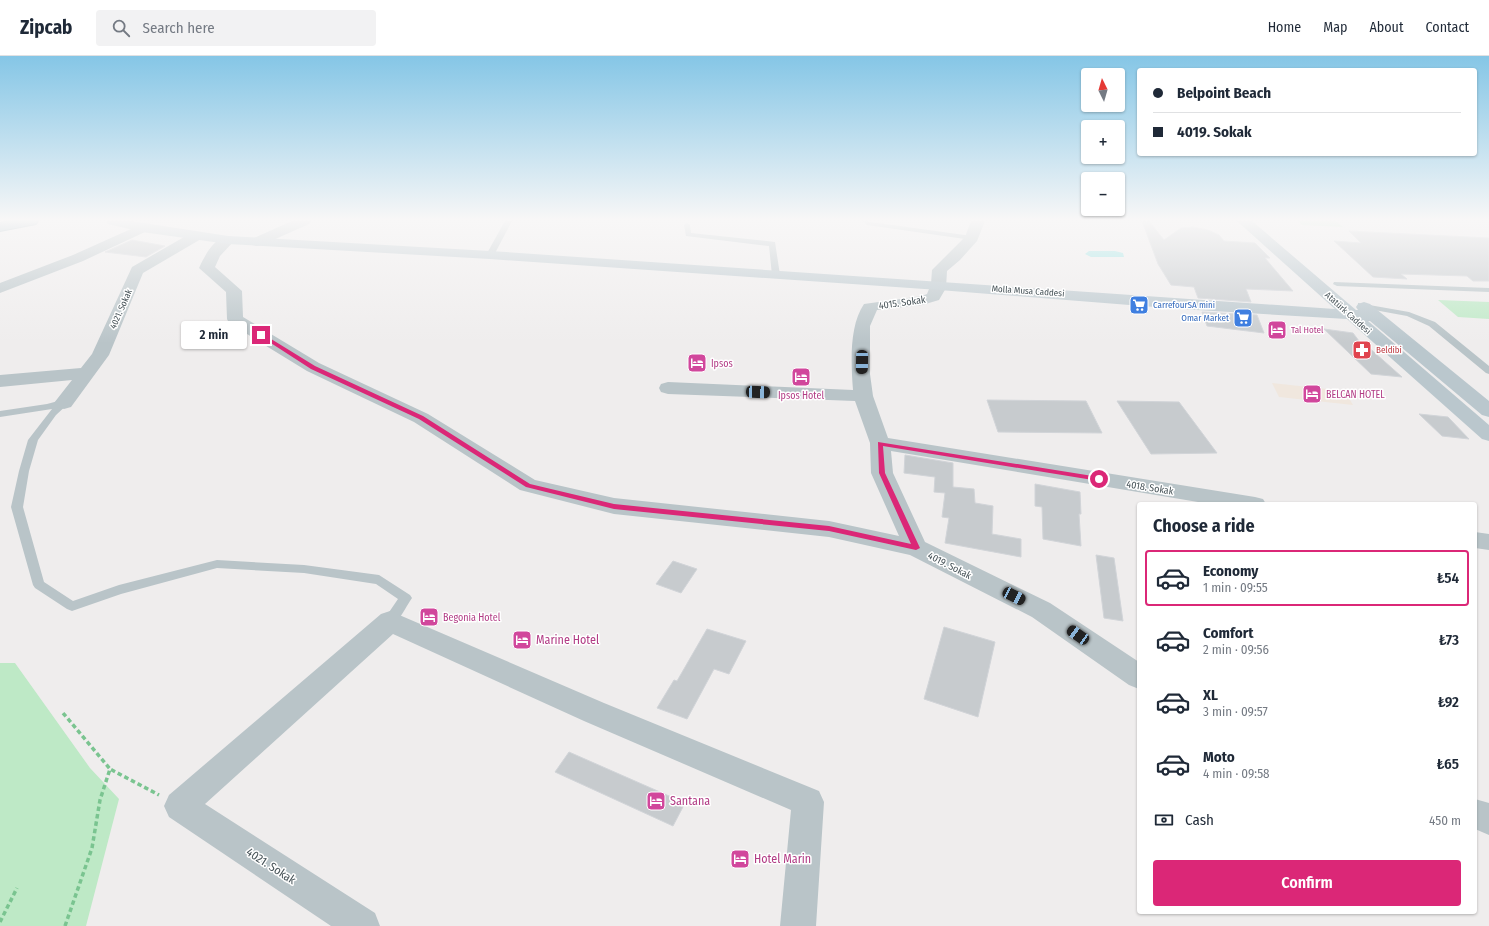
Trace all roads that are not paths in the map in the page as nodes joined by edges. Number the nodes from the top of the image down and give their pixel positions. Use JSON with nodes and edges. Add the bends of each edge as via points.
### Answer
{"nodes":[{"id":1,"x":69,"y":262,"type":"edge"},
{"id":2,"x":152,"y":262,"type":"edge"},
{"id":3,"x":209,"y":262,"type":"edge"},
{"id":4,"x":589,"y":262,"type":"edge"},
{"id":5,"x":774,"y":262,"type":"edge"},
{"id":6,"x":950,"y":262,"type":"edge"},
{"id":7,"x":1293,"y":262,"type":"edge"},
{"id":8,"x":1310,"y":262,"type":"edge"},
{"id":9,"x":776,"y":274,"type":"junction"},
{"id":10,"x":1336,"y":284,"type":"junction"},
{"id":11,"x":939,"y":285,"type":"junction"},
{"id":12,"x":0,"y":288,"type":"edge"},
{"id":13,"x":1489,"y":290,"type":"edge"},
{"id":14,"x":1350,"y":308,"type":"junction"},
{"id":15,"x":1379,"y":313,"type":"junction"},
{"id":16,"x":1489,"y":371,"type":"edge"},
{"id":17,"x":86,"y":373,"type":"junction"},
{"id":18,"x":0,"y":381,"type":"edge"},
{"id":19,"x":668,"y":388,"type":"dead end"},
{"id":20,"x":863,"y":396,"type":"junction"},
{"id":21,"x":64,"y":403,"type":"junction"},
{"id":22,"x":1489,"y":411,"type":"edge"},
{"id":23,"x":0,"y":414,"type":"edge"},
{"id":24,"x":1489,"y":436,"type":"edge"},
{"id":25,"x":880,"y":443,"type":"junction"},
{"id":26,"x":1243,"y":502,"type":"edge"},
{"id":27,"x":1477,"y":540,"type":"edge"},
{"id":28,"x":1489,"y":542,"type":"edge"},
{"id":29,"x":916,"y":548,"type":"junction"},
{"id":30,"x":390,"y":620,"type":"junction"},
{"id":31,"x":1137,"y":677,"type":"edge"},
{"id":32,"x":1477,"y":815,"type":"edge"},
{"id":33,"x":1489,"y":819,"type":"edge"},
{"id":34,"x":362,"y":926,"type":"edge"},
{"id":35,"x":798,"y":926,"type":"edge"}],
"edges":[{"from":1,"to":12,"type":"street"},
{"from":2,"to":17,"type":"street","name":"4021. Sokak","via":[[137,270],[100,355]]},
{"from":3,"to":29,"type":"street","name":"4019. Sokak","via":[[206,268],[234,291],[235,319],[313,367],[421,418],[528,485],[614,506],[829,529]]},
{"from":4,"to":9,"type":"street","name":"Molla Musa Caddesi"},
{"from":5,"to":9,"type":"lane"},
{"from":6,"to":11,"type":"street","via":[[940,270]]},
{"from":7,"to":14,"type":"street","name":"Atatürk Caddesi"},
{"from":8,"to":10,"type":"street","name":"Atatürk Caddesi"},
{"from":9,"to":11,"type":"street","name":"Molla Musa Caddesi"},
{"from":10,"to":13,"type":"lane"},
{"from":10,"to":14,"type":"street","name":"Atatürk Caddesi"},
{"from":11,"to":14,"type":"street","name":"Molla Musa Caddesi","via":[[1180,304]]},
{"from":11,"to":20,"type":"street","name":"4015. Sokak","via":[[932,297],[924,300],[870,306],[862,326]]},
{"from":14,"to":15,"type":"street","name":"Atatürk Caddesi"},
{"from":14,"to":24,"type":"street","name":"Atatürk Caddesi"},
{"from":15,"to":16,"type":"lane","via":[[1409,314],[1432,324]]},
{"from":15,"to":22,"type":"street","name":"Atatürk Caddesi"},
{"from":17,"to":18,"type":"street"},
{"from":17,"to":21,"type":"street","name":"4021. Sokak"},
{"from":19,"to":20,"type":"street"},
{"from":20,"to":25,"type":"street","name":"4015. Sokak"},
{"from":21,"to":23,"type":"lane"},
{"from":21,"to":30,"type":"lane","via":[[53,413],[34,440],[24,471],[17,507],[39,585],[72,606],[119,590],[217,564],[304,569],[379,580],[406,598]]},
{"from":25,"to":26,"type":"street","name":"4018. Sokak"},
{"from":25,"to":29,"type":"street","name":"4015. Sokak","via":[[882,473]]},
{"from":27,"to":28,"type":"street"},
{"from":29,"to":31,"type":"street","name":"4019. Sokak","via":[[1041,610]]},
{"from":30,"to":34,"type":"street","name":"4021. Sokak","via":[[180,806]]},
{"from":30,"to":35,"type":"street","via":[[594,712],[808,802]]},
{"from":32,"to":33,"type":"street"}]}
